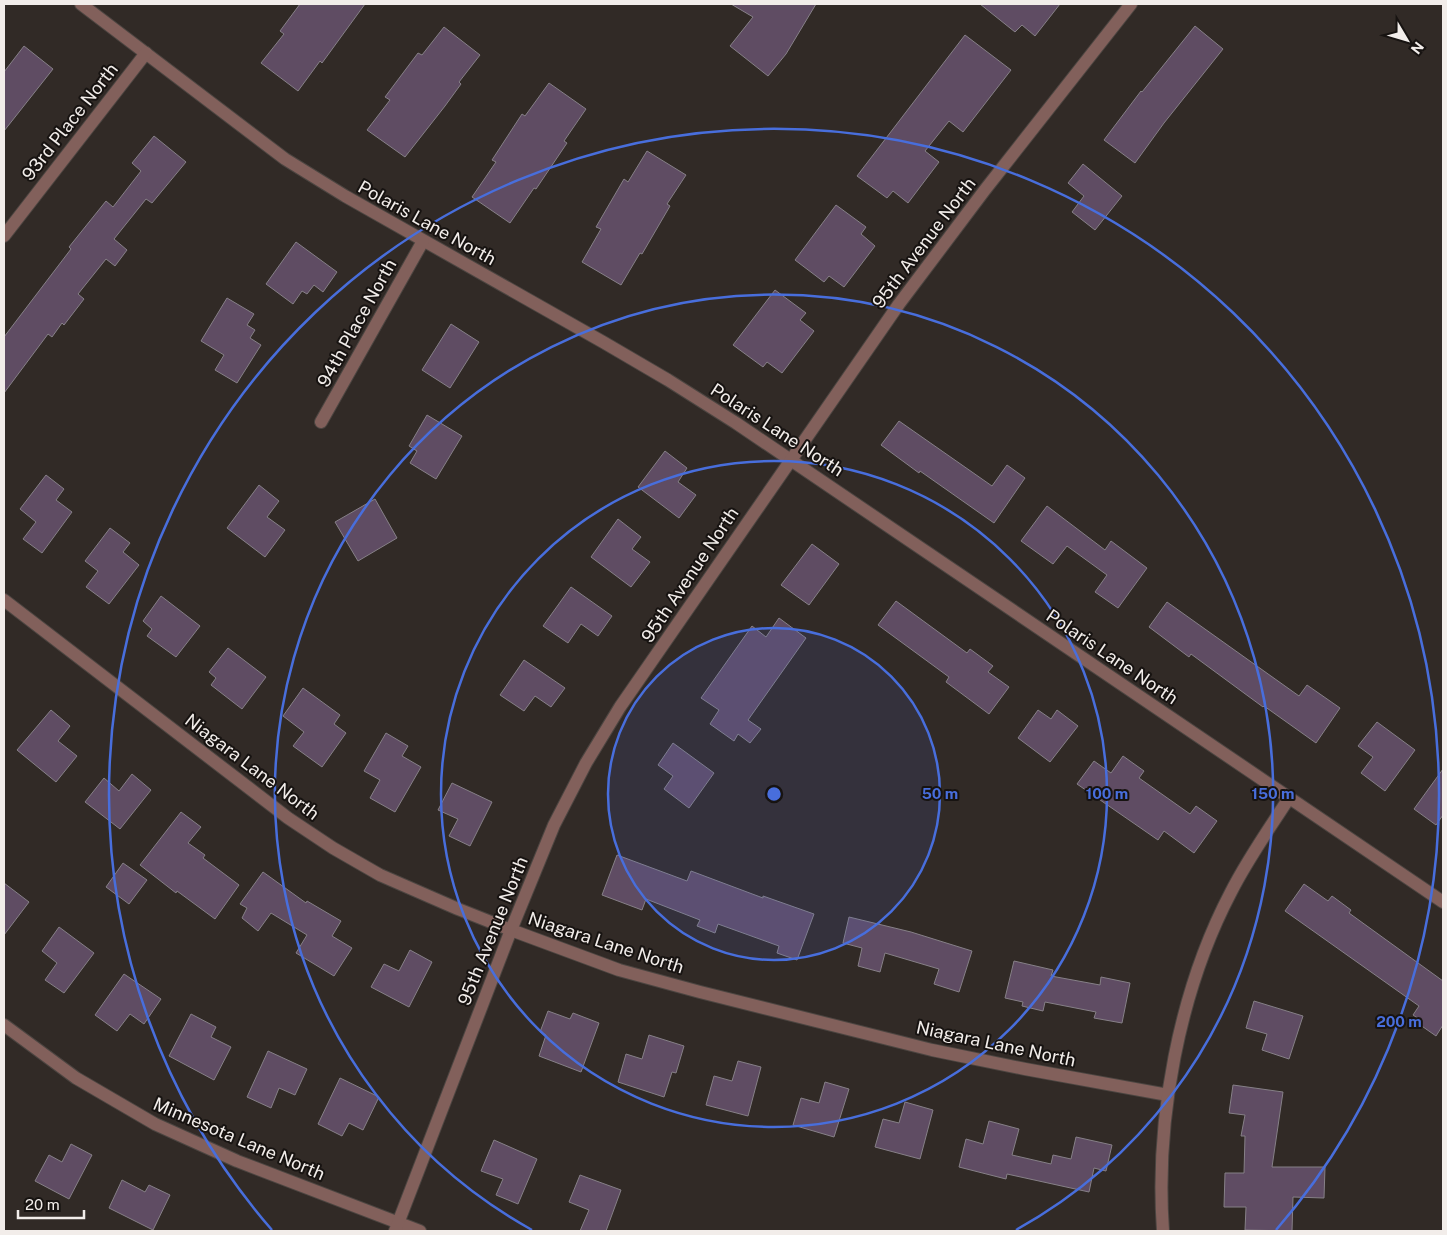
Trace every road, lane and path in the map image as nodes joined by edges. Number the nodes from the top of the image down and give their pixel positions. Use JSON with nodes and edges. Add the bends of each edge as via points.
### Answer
{"nodes":[{"id":1,"x":81,"y":4,"type":"edge"},
{"id":2,"x":1131,"y":4,"type":"edge"},
{"id":3,"x":146,"y":53,"type":"junction"},
{"id":4,"x":4,"y":236,"type":"edge"},
{"id":5,"x":423,"y":241,"type":"junction"},
{"id":6,"x":321,"y":422,"type":"dead end"},
{"id":7,"x":790,"y":460,"type":"junction"},
{"id":8,"x":4,"y":600,"type":"edge"},
{"id":9,"x":1289,"y":798,"type":"junction"},
{"id":10,"x":1443,"y":902,"type":"edge"},
{"id":11,"x":511,"y":930,"type":"junction"},
{"id":12,"x":4,"y":1025,"type":"edge"},
{"id":13,"x":1168,"y":1095,"type":"junction"},
{"id":14,"x":396,"y":1227,"type":"edge"},
{"id":15,"x":420,"y":1231,"type":"edge"},
{"id":16,"x":1163,"y":1231,"type":"edge"}],
"edges":[{"from":1,"to":3,"type":"street","name":"Polaris Lane North"},
{"from":2,"to":7,"type":"street","name":"95th Avenue North","via":[[899,304]]},
{"from":3,"to":4,"type":"street","name":"93rd Place North"},
{"from":3,"to":5,"type":"street","name":"Polaris Lane North","via":[[285,160]]},
{"from":5,"to":6,"type":"street","name":"94th Place North"},
{"from":5,"to":7,"type":"street","name":"Polaris Lane North","via":[[660,375]]},
{"from":7,"to":9,"type":"street","name":"Polaris Lane North"},
{"from":7,"to":11,"type":"street","name":"95th Avenue North","via":[[626,699],[586,763],[554,825]]},
{"from":8,"to":11,"type":"street","name":"Niagara Lane North","via":[[288,818],[333,848],[380,875]]},
{"from":9,"to":10,"type":"street","name":"Polaris Lane North"},
{"from":9,"to":13,"type":"street","via":[[1230,892],[1206,949],[1182,1018]]},
{"from":11,"to":13,"type":"street","name":"Niagara Lane North","via":[[619,970],[700,992],[932,1050]]},
{"from":11,"to":14,"type":"street","name":"95th Avenue North"},
{"from":12,"to":14,"type":"street","name":"Minnesota Lane North","via":[[76,1078],[155,1124]]},
{"from":13,"to":16,"type":"street","via":[[1162,1156]]},
{"from":14,"to":15,"type":"street","name":"Minnesota Lane North"}]}
